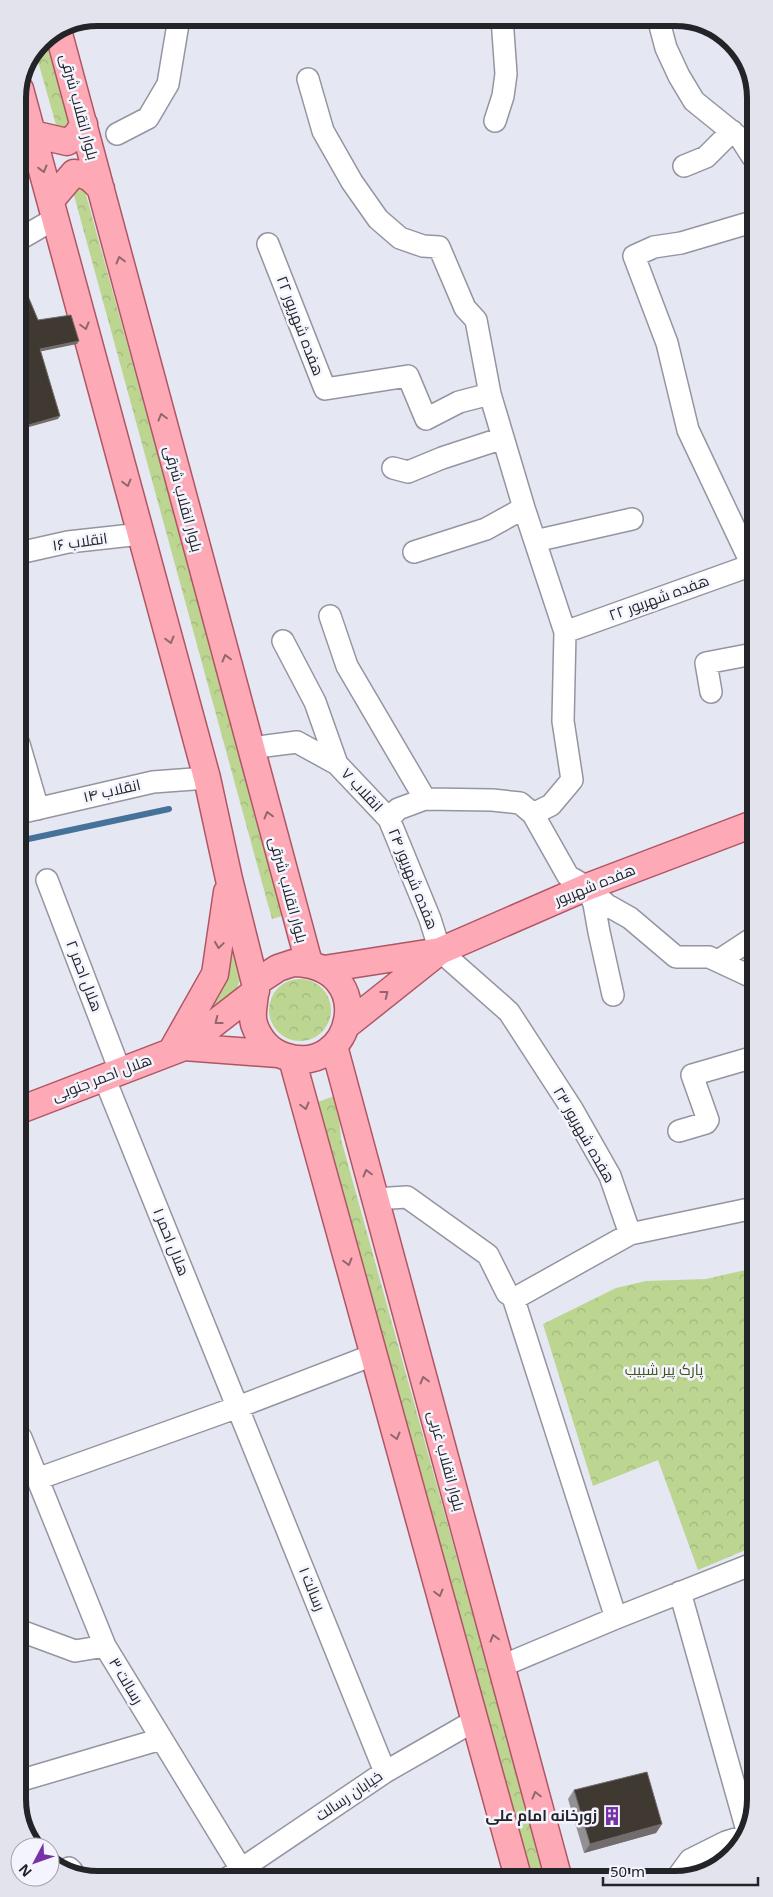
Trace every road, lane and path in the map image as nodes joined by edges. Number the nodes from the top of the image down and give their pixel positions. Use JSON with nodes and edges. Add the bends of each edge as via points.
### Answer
{"nodes":[{"id":1,"x":178,"y":26,"type":"edge"},
{"id":2,"x":503,"y":26,"type":"edge"},
{"id":3,"x":660,"y":26,"type":"edge"},
{"id":4,"x":60,"y":37,"type":"edge"},
{"id":5,"x":308,"y":79,"type":"dead end"},
{"id":6,"x":26,"y":110,"type":"edge"},
{"id":7,"x":495,"y":121,"type":"dead end"},
{"id":8,"x":84,"y":124,"type":"junction"},
{"id":9,"x":732,"y":132,"type":"junction"},
{"id":10,"x":33,"y":134,"type":"junction"},
{"id":11,"x":117,"y":134,"type":"dead end"},
{"id":12,"x":747,"y":149,"type":"edge"},
{"id":13,"x":684,"y":166,"type":"dead end"},
{"id":14,"x":101,"y":189,"type":"junction"},
{"id":15,"x":53,"y":209,"type":"junction"},
{"id":16,"x":747,"y":223,"type":"edge"},
{"id":17,"x":26,"y":233,"type":"edge"},
{"id":18,"x":268,"y":244,"type":"dead end"},
{"id":19,"x":490,"y":394,"type":"junction"},
{"id":20,"x":503,"y":438,"type":"junction"},
{"id":21,"x":394,"y":468,"type":"dead end"},
{"id":22,"x":524,"y":508,"type":"junction"},
{"id":23,"x":632,"y":519,"type":"dead end"},
{"id":24,"x":141,"y":534,"type":"junction"},
{"id":25,"x":535,"y":542,"type":"junction"},
{"id":26,"x":26,"y":551,"type":"edge"},
{"id":27,"x":414,"y":552,"type":"dead end"},
{"id":28,"x":747,"y":554,"type":"edge"},
{"id":29,"x":747,"y":567,"type":"edge"},
{"id":30,"x":330,"y":616,"type":"dead end"},
{"id":31,"x":565,"y":632,"type":"junction"},
{"id":32,"x":283,"y":641,"type":"dead end"},
{"id":33,"x":747,"y":655,"type":"edge"},
{"id":34,"x":711,"y":692,"type":"dead end"},
{"id":35,"x":250,"y":748,"type":"junction"},
{"id":36,"x":337,"y":764,"type":"junction"},
{"id":37,"x":207,"y":778,"type":"junction"},
{"id":38,"x":26,"y":791,"type":"edge"},
{"id":39,"x":425,"y":799,"type":"junction"},
{"id":40,"x":29,"y":811,"type":"edge"},
{"id":41,"x":533,"y":814,"type":"junction"},
{"id":42,"x":389,"y":819,"type":"junction"},
{"id":43,"x":747,"y":826,"type":"edge"},
{"id":44,"x":229,"y":879,"type":"junction"},
{"id":45,"x":47,"y":880,"type":"dead end"},
{"id":46,"x":587,"y":887,"type":"junction"},
{"id":47,"x":747,"y":942,"type":"edge"},
{"id":48,"x":440,"y":951,"type":"junction"},
{"id":49,"x":718,"y":961,"type":"junction"},
{"id":50,"x":316,"y":966,"type":"junction"},
{"id":51,"x":747,"y":975,"type":"edge"},
{"id":52,"x":256,"y":987,"type":"junction"},
{"id":53,"x":613,"y":995,"type":"dead end"},
{"id":54,"x":340,"y":1035,"type":"junction"},
{"id":55,"x":177,"y":1050,"type":"junction"},
{"id":56,"x":285,"y":1056,"type":"junction"},
{"id":57,"x":747,"y":1059,"type":"edge"},
{"id":58,"x":112,"y":1074,"type":"junction"},
{"id":59,"x":26,"y":1108,"type":"edge"},
{"id":60,"x":679,"y":1130,"type":"dead end"},
{"id":61,"x":374,"y":1199,"type":"junction"},
{"id":62,"x":747,"y":1209,"type":"edge"},
{"id":63,"x":630,"y":1234,"type":"junction"},
{"id":64,"x":513,"y":1297,"type":"junction"},
{"id":65,"x":373,"y":1355,"type":"junction"},
{"id":66,"x":238,"y":1407,"type":"junction"},
{"id":67,"x":26,"y":1451,"type":"edge"},
{"id":68,"x":37,"y":1479,"type":"junction"},
{"id":69,"x":747,"y":1566,"type":"edge"},
{"id":70,"x":680,"y":1592,"type":"junction"},
{"id":71,"x":616,"y":1618,"type":"junction"},
{"id":72,"x":26,"y":1633,"type":"edge"},
{"id":73,"x":105,"y":1646,"type":"junction"},
{"id":74,"x":502,"y":1666,"type":"junction"},
{"id":75,"x":474,"y":1721,"type":"junction"},
{"id":76,"x":161,"y":1739,"type":"junction"},
{"id":77,"x":385,"y":1772,"type":"junction"},
{"id":78,"x":26,"y":1779,"type":"edge"},
{"id":79,"x":744,"y":1819,"type":"edge"},
{"id":80,"x":734,"y":1840,"type":"edge"},
{"id":81,"x":683,"y":1870,"type":"edge"},
{"id":82,"x":233,"y":1871,"type":"edge"},
{"id":83,"x":239,"y":1871,"type":"edge"},
{"id":84,"x":517,"y":1871,"type":"edge"},
{"id":85,"x":557,"y":1871,"type":"edge"}],
"edges":[{"from":1,"to":11,"type":"street","via":[[168,84],[148,118]]},
{"from":2,"to":7,"type":"street","via":[[506,74]]},
{"from":3,"to":9,"type":"street","via":[[666,48],[694,101]]},
{"from":4,"to":8,"type":"main road","name":"بلوار انقلاب شرقی"},
{"from":5,"to":19,"type":"street","via":[[323,131],[378,220],[400,238],[423,246],[439,247],[465,308],[476,320]]},
{"from":6,"to":10,"type":"main road"},
{"from":8,"to":10,"type":"main road","via":[[67,142]]},
{"from":8,"to":14,"type":"main road","name":"بلوار انقلاب شرقی"},
{"from":9,"to":12,"type":"street"},
{"from":9,"to":13,"type":"street","via":[[706,157]]},
{"from":10,"to":15,"type":"main road","one_way":true},
{"from":14,"to":15,"type":"main road","via":[[91,178],[74,174]]},
{"from":35,"to":14,"type":"main road","name":"بلوار انقلاب شرقی","one_way":true},
{"from":15,"to":17,"type":"street"},
{"from":15,"to":24,"type":"main road","one_way":true},
{"from":16,"to":28,"type":"street","via":[[681,243],[654,247],[634,256],[667,343],[688,430]]},
{"from":18,"to":19,"type":"street","name":"هفده شهریور ۲۲","via":[[324,389],[408,376],[426,419],[459,402]]},
{"from":19,"to":20,"type":"street"},
{"from":20,"to":21,"type":"street","via":[[408,472]]},
{"from":20,"to":22,"type":"street"},
{"from":22,"to":25,"type":"street"},
{"from":22,"to":27,"type":"street","via":[[486,529]]},
{"from":23,"to":25,"type":"street"},
{"from":24,"to":26,"type":"street","name":"انقلاب ۱۶","via":[[68,542]]},
{"from":24,"to":37,"type":"main road","one_way":true},
{"from":25,"to":31,"type":"street"},
{"from":29,"to":31,"type":"street","name":"هفده شهریور ۲۲"},
{"from":30,"to":39,"type":"street","via":[[347,666]]},
{"from":31,"to":41,"type":"street","via":[[563,721],[572,780],[552,805]]},
{"from":32,"to":36,"type":"street","via":[[315,702]]},
{"from":33,"to":34,"type":"street","via":[[706,663]]},
{"from":35,"to":36,"type":"street","name":"انقلاب ۷","via":[[297,742]]},
{"from":50,"to":35,"type":"main road","name":"بلوار انقلاب شرقی","one_way":true},
{"from":36,"to":42,"type":"street","name":"انقلاب ۷"},
{"from":37,"to":40,"type":"street","name":"انقلاب ۱۴","via":[[153,782]]},
{"from":37,"to":44,"type":"main road"},
{"from":38,"to":40,"type":"street"},
{"from":39,"to":41,"type":"street","via":[[520,803]]},
{"from":39,"to":42,"type":"street","name":"هفده شهریور ۲۴","via":[[398,809]]},
{"from":41,"to":46,"type":"street","via":[[568,876]]},
{"from":42,"to":48,"type":"street","name":"هفده شهریور ۲۴"},
{"from":43,"to":46,"type":"main road","name":"هفده شهریور"},
{"from":44,"to":52,"type":"main road"},
{"from":44,"to":55,"type":"main road","one_way":true,"via":[[215,974]]},
{"from":45,"to":58,"type":"street","name":"هلال احمر ۲"},
{"from":46,"to":48,"type":"main road","name":"هفده شهریور"},
{"from":46,"to":49,"type":"street","via":[[607,906],[630,918],[676,957],[709,957]]},
{"from":46,"to":53,"type":"street","via":[[594,904]]},
{"from":47,"to":49,"type":"street"},
{"from":48,"to":50,"type":"main road","name":"هفده شهریور"},
{"from":54,"to":48,"type":"main road","name":"هفده شهریور","one_way":true},
{"from":48,"to":63,"type":"street","name":"هفده شهریور ۲۳","via":[[509,1012],[572,1109],[610,1176]]},
{"from":49,"to":51,"type":"street"},
{"from":50,"to":52,"type":"main road","via":[[293,963],[278,968]]},
{"from":50,"to":54,"type":"main road","via":[[338,982],[344,991],[349,1013]]},
{"from":52,"to":55,"type":"main road","name":"هلال احمر جنوبی","one_way":true},
{"from":52,"to":56,"type":"main road","via":[[252,1013],[259,1036],[267,1046]]},
{"from":54,"to":56,"type":"main road","via":[[322,1055],[307,1059]]},
{"from":61,"to":54,"type":"main road","name":"بلوار انقلاب غربی","one_way":true},
{"from":55,"to":56,"type":"main road","name":"هلال احمر جنوبی"},
{"from":55,"to":58,"type":"main road","name":"هلال احمر جنوبی"},
{"from":56,"to":65,"type":"main road","one_way":true},
{"from":57,"to":60,"type":"street","via":[[692,1075],[708,1120]]},
{"from":58,"to":59,"type":"main road","name":"هلال احمر جنوبی"},
{"from":58,"to":66,"type":"street","name":"هلال احمر ۱"},
{"from":61,"to":64,"type":"street","via":[[407,1197],[488,1255],[507,1293]]},
{"from":74,"to":61,"type":"main road","name":"بلوار انقلاب غربی","one_way":true},
{"from":62,"to":63,"type":"street"},
{"from":63,"to":64,"type":"street"},
{"from":64,"to":71,"type":"street"},
{"from":65,"to":66,"type":"street"},
{"from":65,"to":75,"type":"main road","one_way":true},
{"from":66,"to":68,"type":"street"},
{"from":66,"to":77,"type":"street","name":"رسالت ۱"},
{"from":67,"to":68,"type":"street","name":"رسالت ۳"},
{"from":68,"to":73,"type":"street","name":"رسالت ۳"},
{"from":69,"to":70,"type":"street"},
{"from":70,"to":71,"type":"street"},
{"from":70,"to":79,"type":"street"},
{"from":71,"to":74,"type":"street"},
{"from":72,"to":73,"type":"street","via":[[75,1652]]},
{"from":73,"to":76,"type":"street","name":"رسالت ۳"},
{"from":85,"to":74,"type":"main road","name":"بلوار انقلاب غربی","one_way":true},
{"from":75,"to":77,"type":"street","name":"خیابان رسالت"},
{"from":75,"to":84,"type":"main road"},
{"from":76,"to":78,"type":"street"},
{"from":76,"to":82,"type":"street","name":"رسالت ۳"},
{"from":77,"to":83,"type":"street","name":"خیابان رسالت"},
{"from":80,"to":81,"type":"street","via":[[690,1860]]}]}
